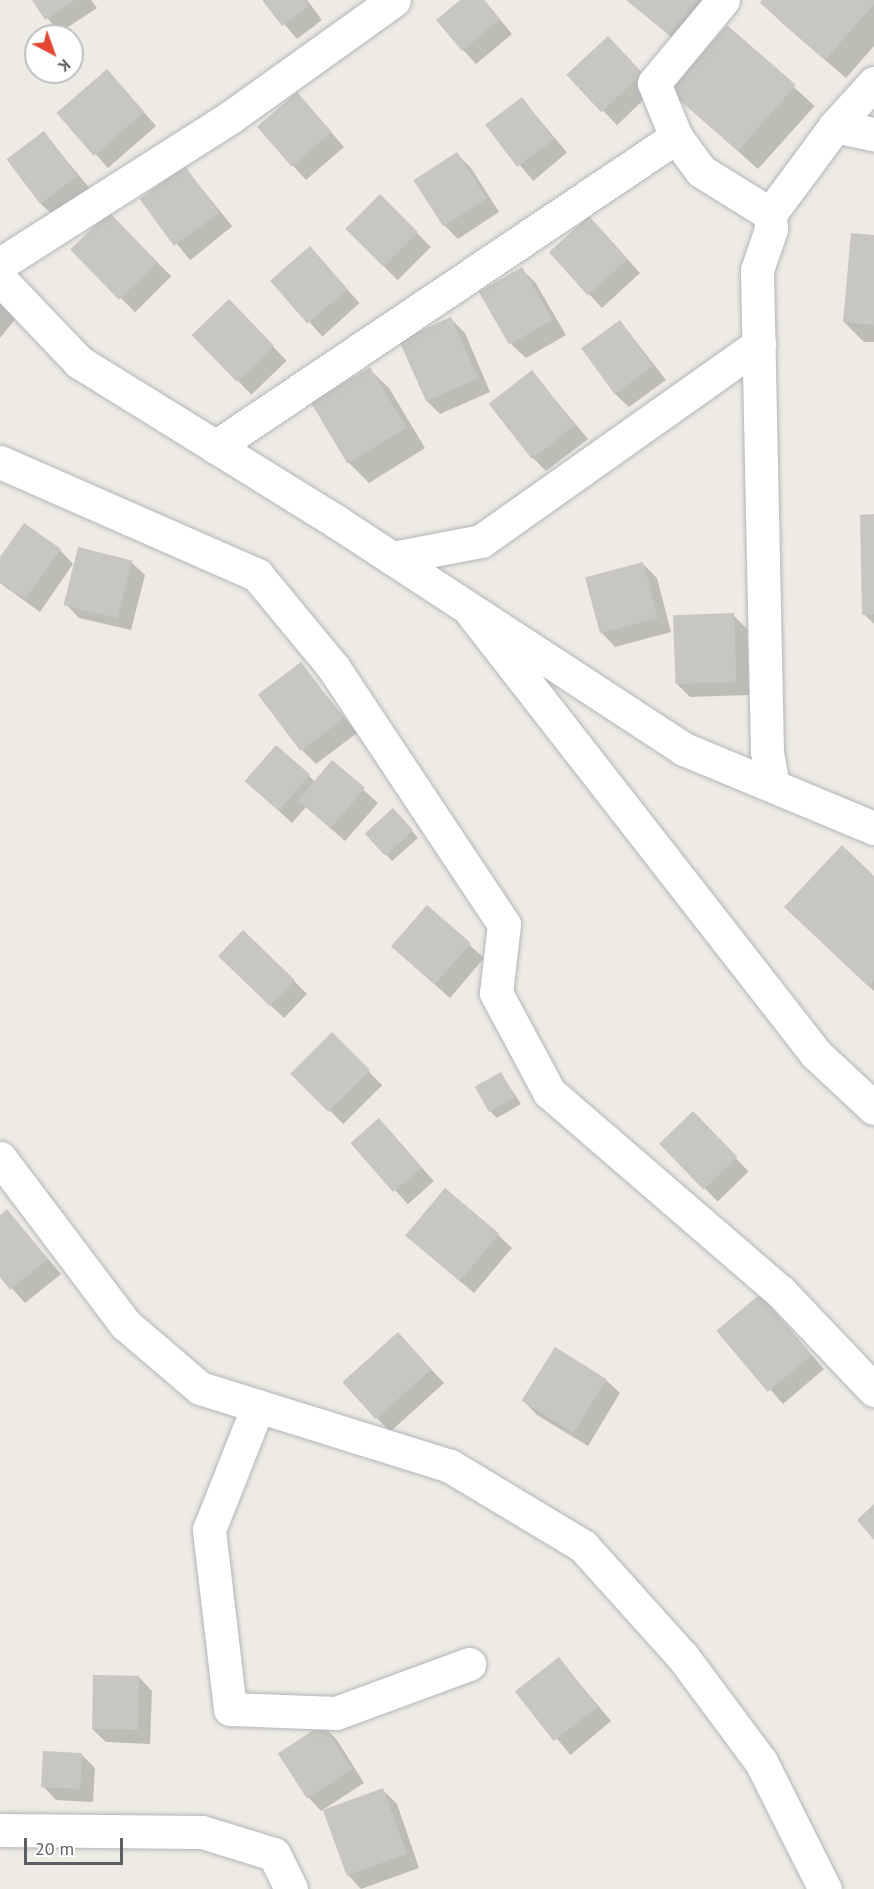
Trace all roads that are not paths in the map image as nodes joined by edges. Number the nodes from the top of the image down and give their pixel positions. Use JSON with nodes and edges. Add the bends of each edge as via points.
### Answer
{"nodes":[{"id":1,"x":394,"y":0,"type":"edge"},
{"id":2,"x":723,"y":0,"type":"edge"},
{"id":3,"x":874,"y":83,"type":"edge"},
{"id":4,"x":835,"y":126,"type":"junction"},
{"id":5,"x":874,"y":134,"type":"edge"},
{"id":6,"x":676,"y":137,"type":"junction"},
{"id":7,"x":770,"y":214,"type":"junction"},
{"id":8,"x":0,"y":264,"type":"edge"},
{"id":9,"x":0,"y":279,"type":"edge"},
{"id":10,"x":759,"y":344,"type":"junction"},
{"id":11,"x":215,"y":447,"type":"junction"},
{"id":12,"x":0,"y":462,"type":"edge"},
{"id":13,"x":392,"y":558,"type":"junction"},
{"id":14,"x":467,"y":607,"type":"junction"},
{"id":15,"x":773,"y":786,"type":"junction"},
{"id":16,"x":874,"y":828,"type":"edge"},
{"id":17,"x":874,"y":1108,"type":"edge"},
{"id":18,"x":0,"y":1158,"type":"edge"},
{"id":19,"x":874,"y":1390,"type":"edge"},
{"id":20,"x":258,"y":1406,"type":"junction"},
{"id":21,"x":469,"y":1664,"type":"dead end"},
{"id":22,"x":0,"y":1830,"type":"edge"},
{"id":23,"x":291,"y":1889,"type":"edge"},
{"id":24,"x":825,"y":1889,"type":"edge"}],
"edges":[{"from":1,"to":8,"type":"street","via":[[232,116]]},
{"from":2,"to":6,"type":"street","via":[[654,84]]},
{"from":3,"to":4,"type":"street"},
{"from":4,"to":5,"type":"street"},
{"from":4,"to":7,"type":"street"},
{"from":6,"to":7,"type":"street","via":[[701,171]]},
{"from":6,"to":11,"type":"street"},
{"from":7,"to":10,"type":"street","via":[[771,229],[758,270]]},
{"from":9,"to":11,"type":"street","via":[[79,362]]},
{"from":10,"to":13,"type":"street","via":[[481,541]]},
{"from":10,"to":15,"type":"street","via":[[767,751]]},
{"from":11,"to":13,"type":"street"},
{"from":12,"to":19,"type":"street","via":[[257,575],[333,667],[504,924],[496,993],[549,1092],[781,1292]]},
{"from":13,"to":14,"type":"street"},
{"from":14,"to":15,"type":"street","via":[[684,749]]},
{"from":14,"to":17,"type":"street","via":[[816,1054]]},
{"from":15,"to":16,"type":"street"},
{"from":18,"to":20,"type":"street","via":[[125,1324],[201,1388]]},
{"from":20,"to":21,"type":"street","via":[[209,1530],[230,1709],[336,1713]]},
{"from":20,"to":24,"type":"street","via":[[450,1466],[583,1546],[683,1657],[760,1762]]},
{"from":22,"to":23,"type":"street","via":[[202,1832],[274,1854]]}]}
